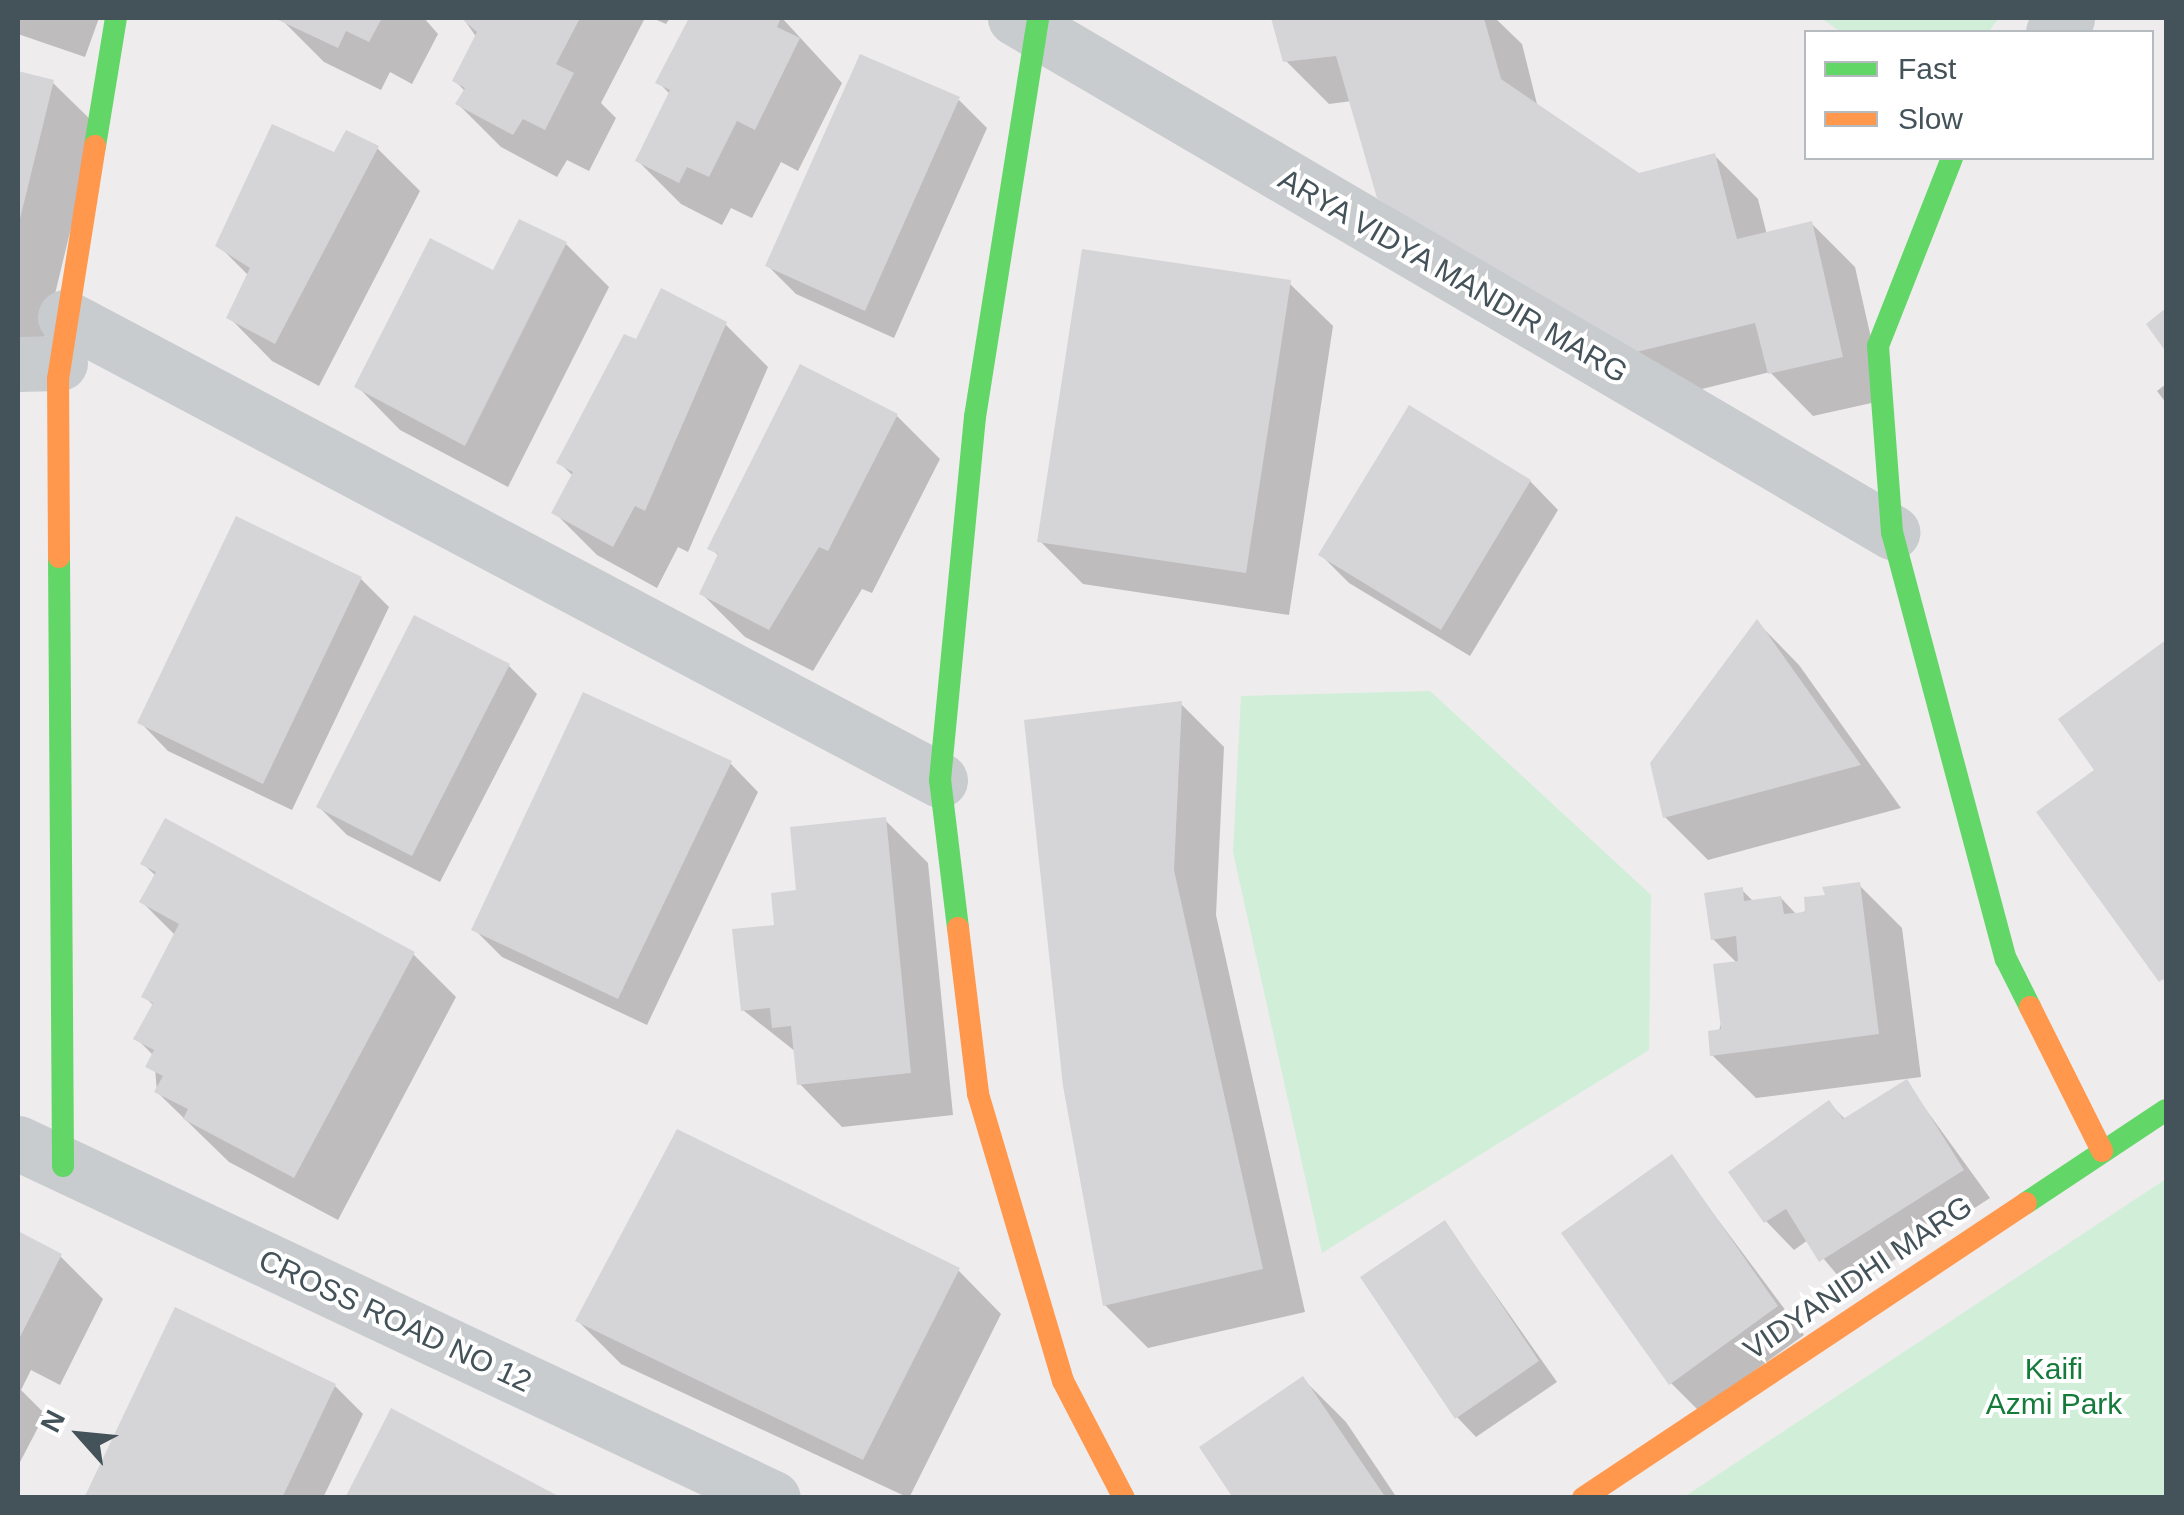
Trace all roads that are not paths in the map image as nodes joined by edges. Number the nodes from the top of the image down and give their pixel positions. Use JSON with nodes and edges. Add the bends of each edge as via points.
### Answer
{"nodes":[{"id":1,"x":116,"y":18,"type":"edge"},
{"id":2,"x":1029,"y":22,"type":"edge"},
{"id":3,"x":1951,"y":160,"type":"edge"},
{"id":4,"x":48,"y":348,"type":"edge"},
{"id":5,"x":1892,"y":532,"type":"junction"},
{"id":6,"x":940,"y":780,"type":"junction"},
{"id":7,"x":2166,"y":1110,"type":"edge"},
{"id":8,"x":2102,"y":1151,"type":"junction"},
{"id":9,"x":40,"y":1154,"type":"edge"},
{"id":10,"x":773,"y":1498,"type":"edge"},
{"id":11,"x":1124,"y":1498,"type":"edge"},
{"id":12,"x":1583,"y":1498,"type":"edge"}],
"edges":[{"from":1,"to":4,"type":"street"},
{"from":2,"to":5,"type":"street","name":"ARYA VIDYA MANDIR MARG"},
{"from":2,"to":6,"type":"street","via":[[975,417]]},
{"from":3,"to":5,"type":"street","via":[[1878,346]]},
{"from":4,"to":6,"type":"street"},
{"from":4,"to":9,"type":"street"},
{"from":5,"to":8,"type":"street","via":[[2006,959]]},
{"from":6,"to":11,"type":"street","via":[[978,1094],[1063,1381]]},
{"from":7,"to":8,"type":"street","name":"VIDYANIDHI MARG"},
{"from":8,"to":12,"type":"street","name":"VIDYANIDHI MARG"},
{"from":9,"to":10,"type":"street","name":"CROSS ROAD NO 12"}]}
